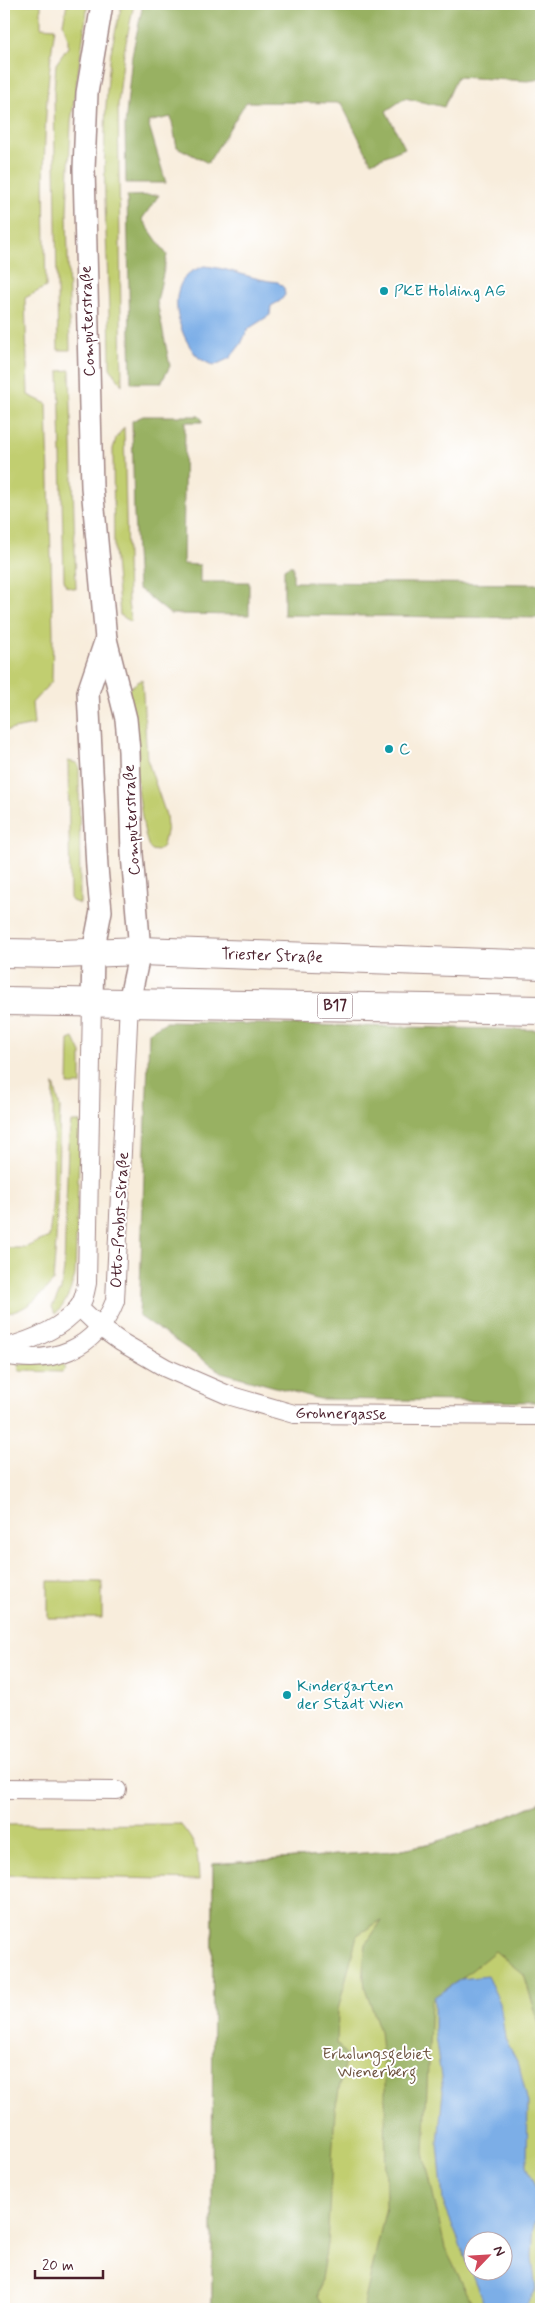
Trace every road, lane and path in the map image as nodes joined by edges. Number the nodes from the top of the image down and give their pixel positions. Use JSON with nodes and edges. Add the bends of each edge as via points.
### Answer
{"nodes":[{"id":1,"x":102,"y":4,"type":"edge"},
{"id":2,"x":106,"y":639,"type":"junction"},
{"id":3,"x":140,"y":951,"type":"junction"},
{"id":4,"x":93,"y":952,"type":"junction"},
{"id":5,"x":4,"y":953,"type":"edge"},
{"id":6,"x":541,"y":964,"type":"edge"},
{"id":7,"x":4,"y":1001,"type":"edge"},
{"id":8,"x":92,"y":1002,"type":"junction"},
{"id":9,"x":129,"y":1002,"type":"junction"},
{"id":10,"x":541,"y":1010,"type":"edge"},
{"id":11,"x":79,"y":1307,"type":"junction"},
{"id":12,"x":100,"y":1327,"type":"junction"},
{"id":13,"x":4,"y":1348,"type":"edge"},
{"id":14,"x":4,"y":1355,"type":"edge"},
{"id":15,"x":541,"y":1416,"type":"edge"},
{"id":16,"x":4,"y":1789,"type":"edge"},
{"id":17,"x":118,"y":1790,"type":"dead end"}],
"edges":[{"from":1,"to":2,"type":"street","name":"Computerstraße","via":[[87,93],[84,169],[92,487]]},
{"from":2,"to":3,"type":"street","name":"Computerstraße","via":[[124,711],[128,743]]},
{"from":2,"to":4,"type":"street","name":"Computerstraße","via":[[88,692],[101,911]]},
{"from":3,"to":4,"type":"main road","name":"Triester Straße"},
{"from":3,"to":6,"type":"main road","name":"Triester Straße"},
{"from":3,"to":9,"type":"street","name":"Computerstraße"},
{"from":4,"to":5,"type":"main road","name":"Triester Straße"},
{"from":4,"to":8,"type":"street","name":"Computerstraße"},
{"from":7,"to":8,"type":"main road","number":"B17"},
{"from":8,"to":9,"type":"main road","number":"B17"},
{"from":8,"to":11,"type":"street","name":"Otto-Probst-Straße","via":[[87,1283]]},
{"from":9,"to":10,"type":"main road","number":"B17"},
{"from":9,"to":12,"type":"street","name":"Otto-Probst-Straße","via":[[117,1287],[110,1313]]},
{"from":11,"to":12,"type":"street","name":"Grohnergasse"},
{"from":11,"to":13,"type":"street","via":[[69,1318],[39,1337]]},
{"from":12,"to":14,"type":"street","name":"Otto-Probst-Straße","via":[[70,1352],[48,1358],[24,1359]]},
{"from":12,"to":15,"type":"street","name":"Grohnergasse","via":[[158,1364],[200,1384],[294,1414]]},
{"from":16,"to":17,"type":"street"}]}
